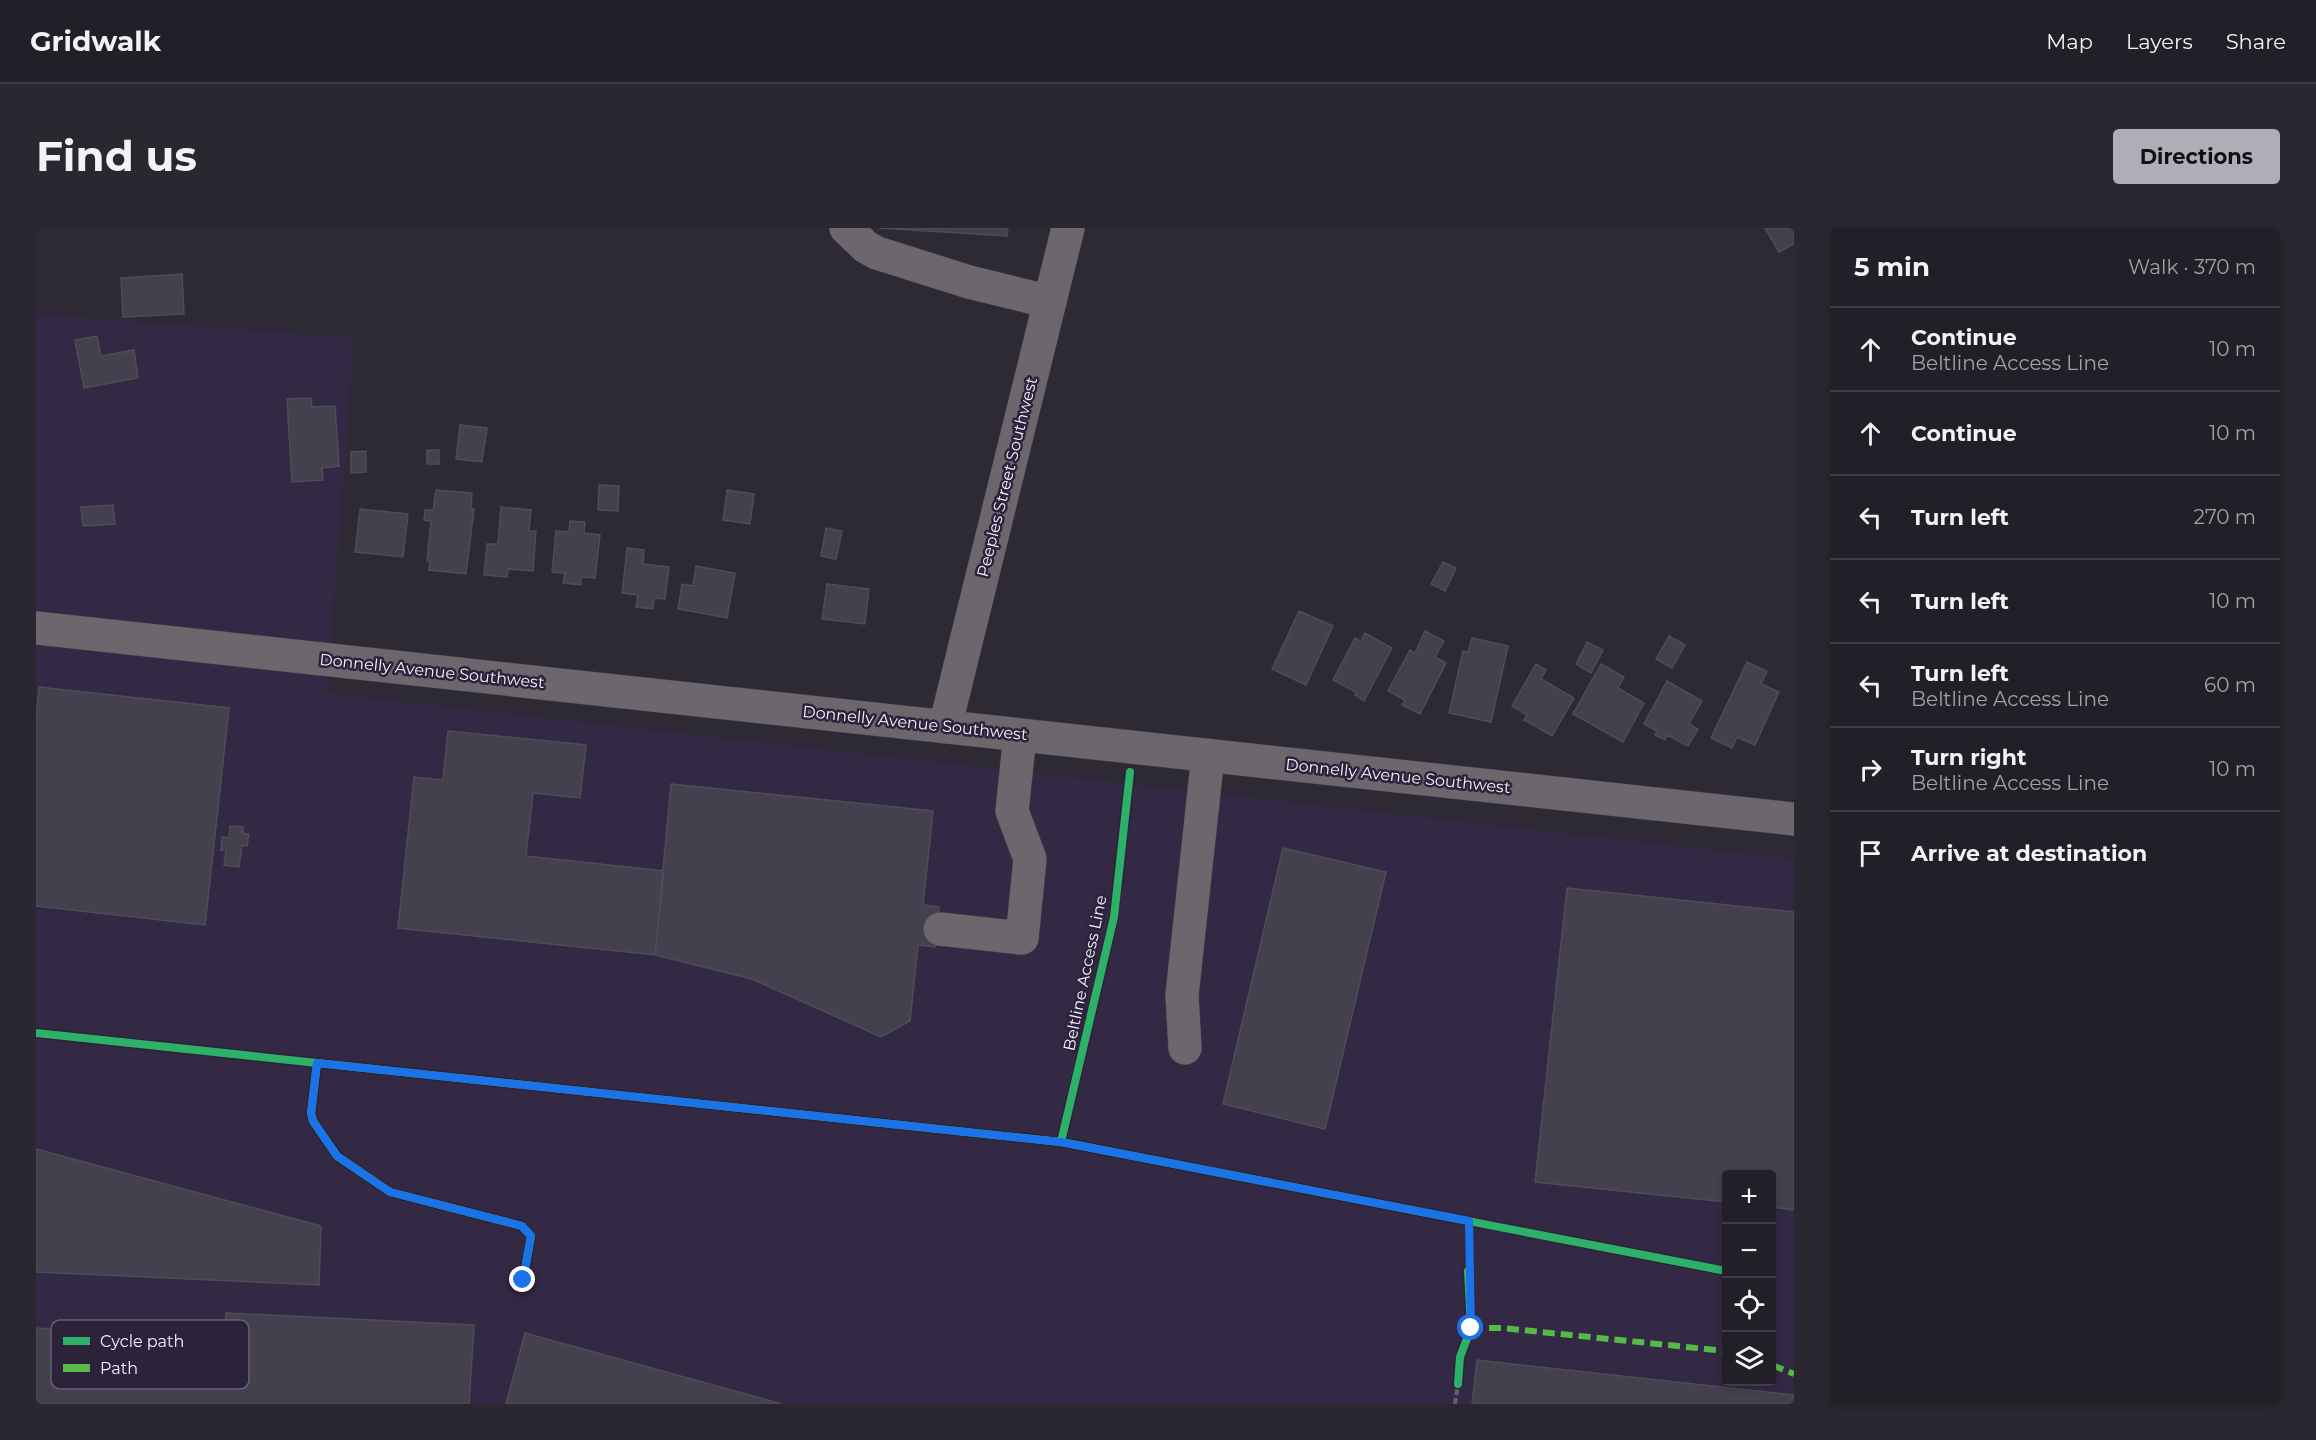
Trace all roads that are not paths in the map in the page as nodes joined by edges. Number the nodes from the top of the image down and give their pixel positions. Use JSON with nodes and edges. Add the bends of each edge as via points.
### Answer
{"nodes":[{"id":1,"x":846,"y":228,"type":"edge"},
{"id":2,"x":1068,"y":228,"type":"edge"},
{"id":3,"x":1050,"y":302,"type":"junction"},
{"id":4,"x":36,"y":628,"type":"edge"},
{"id":5,"x":945,"y":727,"type":"junction"},
{"id":6,"x":1020,"y":735,"type":"junction"},
{"id":7,"x":1208,"y":755,"type":"junction"},
{"id":8,"x":1794,"y":819,"type":"edge"},
{"id":9,"x":940,"y":929,"type":"dead end"},
{"id":10,"x":1185,"y":1048,"type":"dead end"}],
"edges":[{"from":1,"to":3,"type":"street","via":[[877,254]]},
{"from":2,"to":3,"type":"street","name":"Peeples Street Southwest"},
{"from":3,"to":5,"type":"street","name":"Peeples Street Southwest"},
{"from":4,"to":5,"type":"street","name":"Donnelly Avenue Southwest"},
{"from":5,"to":6,"type":"street","name":"Donnelly Avenue Southwest"},
{"from":6,"to":7,"type":"street","name":"Donnelly Avenue Southwest"},
{"from":6,"to":9,"type":"street","via":[[1012,811],[1030,859],[1022,938]]},
{"from":7,"to":8,"type":"street","name":"Donnelly Avenue Southwest"},
{"from":7,"to":10,"type":"street","via":[[1182,995]]}]}
